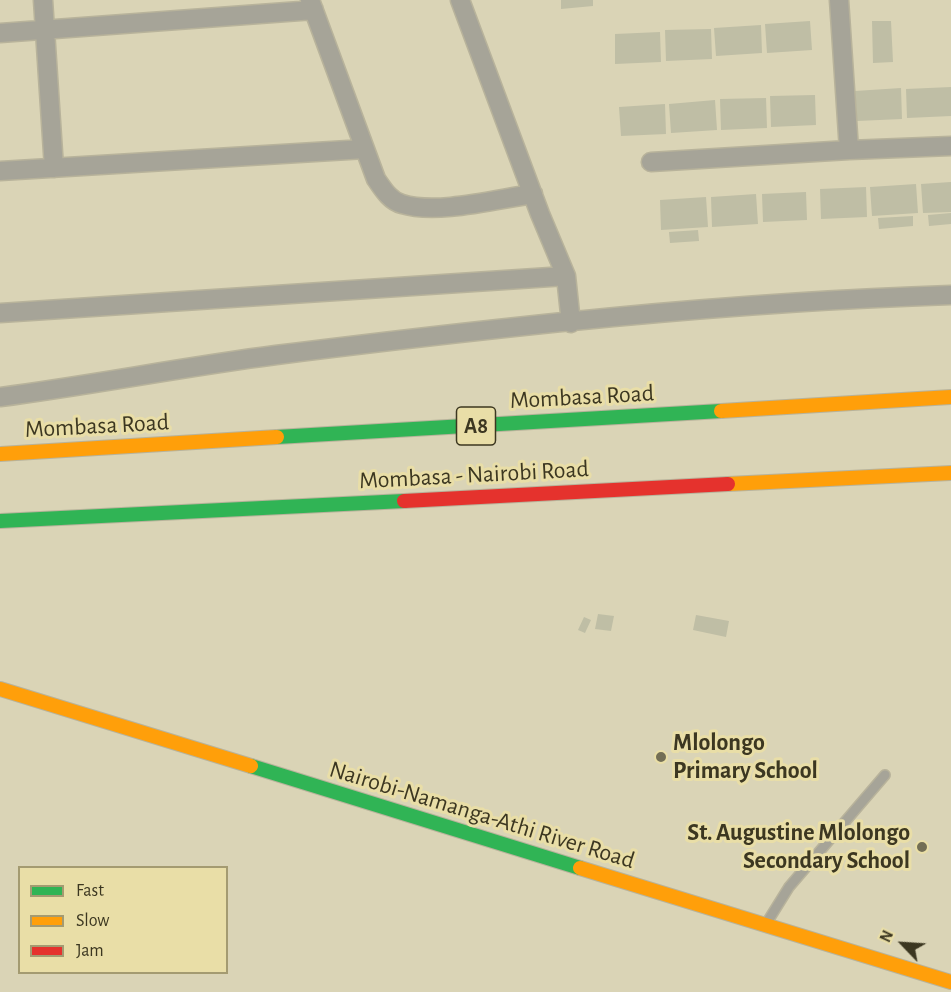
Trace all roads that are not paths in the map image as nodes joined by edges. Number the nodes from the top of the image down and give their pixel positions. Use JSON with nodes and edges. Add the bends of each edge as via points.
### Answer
{"nodes":[{"id":1,"x":43,"y":0,"type":"edge"},
{"id":2,"x":460,"y":0,"type":"edge"},
{"id":3,"x":839,"y":0,"type":"edge"},
{"id":4,"x":312,"y":5,"type":"edge"},
{"id":5,"x":45,"y":30,"type":"junction"},
{"id":6,"x":0,"y":33,"type":"edge"},
{"id":7,"x":951,"y":146,"type":"edge"},
{"id":8,"x":365,"y":149,"type":"junction"},
{"id":9,"x":849,"y":150,"type":"junction"},
{"id":10,"x":651,"y":162,"type":"dead end"},
{"id":11,"x":54,"y":168,"type":"junction"},
{"id":12,"x":0,"y":171,"type":"edge"},
{"id":13,"x":533,"y":194,"type":"junction"},
{"id":14,"x":566,"y":276,"type":"junction"},
{"id":15,"x":951,"y":294,"type":"edge"},
{"id":16,"x":0,"y":314,"type":"edge"},
{"id":17,"x":571,"y":323,"type":"junction"},
{"id":18,"x":0,"y":397,"type":"edge"},
{"id":19,"x":951,"y":397,"type":"edge"},
{"id":20,"x":0,"y":454,"type":"edge"},
{"id":21,"x":951,"y":473,"type":"edge"},
{"id":22,"x":0,"y":520,"type":"edge"},
{"id":23,"x":0,"y":689,"type":"edge"},
{"id":24,"x":885,"y":775,"type":"dead end"},
{"id":25,"x":765,"y":926,"type":"junction"},
{"id":26,"x":951,"y":982,"type":"edge"}],
"edges":[{"from":1,"to":5,"type":"street"},
{"from":2,"to":13,"type":"street"},
{"from":3,"to":9,"type":"street"},
{"from":4,"to":5,"type":"street"},
{"from":4,"to":8,"type":"street"},
{"from":5,"to":6,"type":"street"},
{"from":5,"to":11,"type":"street"},
{"from":7,"to":9,"type":"street"},
{"from":8,"to":11,"type":"street"},
{"from":8,"to":13,"type":"street","via":[[376,179],[387,195],[401,204],[443,207]]},
{"from":9,"to":10,"type":"street"},
{"from":11,"to":12,"type":"street"},
{"from":13,"to":14,"type":"street"},
{"from":14,"to":16,"type":"street"},
{"from":14,"to":17,"type":"street"},
{"from":15,"to":17,"type":"street","via":[[798,302]]},
{"from":17,"to":18,"type":"street","via":[[275,355]]},
{"from":19,"to":20,"type":"main road","name":"Mombasa Road","number":"A8"},
{"from":21,"to":22,"type":"main road","name":"Mombasa - Nairobi Road"},
{"from":23,"to":25,"type":"main road","name":"Nairobi-Namanga-Athi River Road"},
{"from":24,"to":25,"type":"lane","via":[[789,887]]},
{"from":25,"to":26,"type":"main road","name":"Nairobi-Namanga-Athi River Road"}]}
